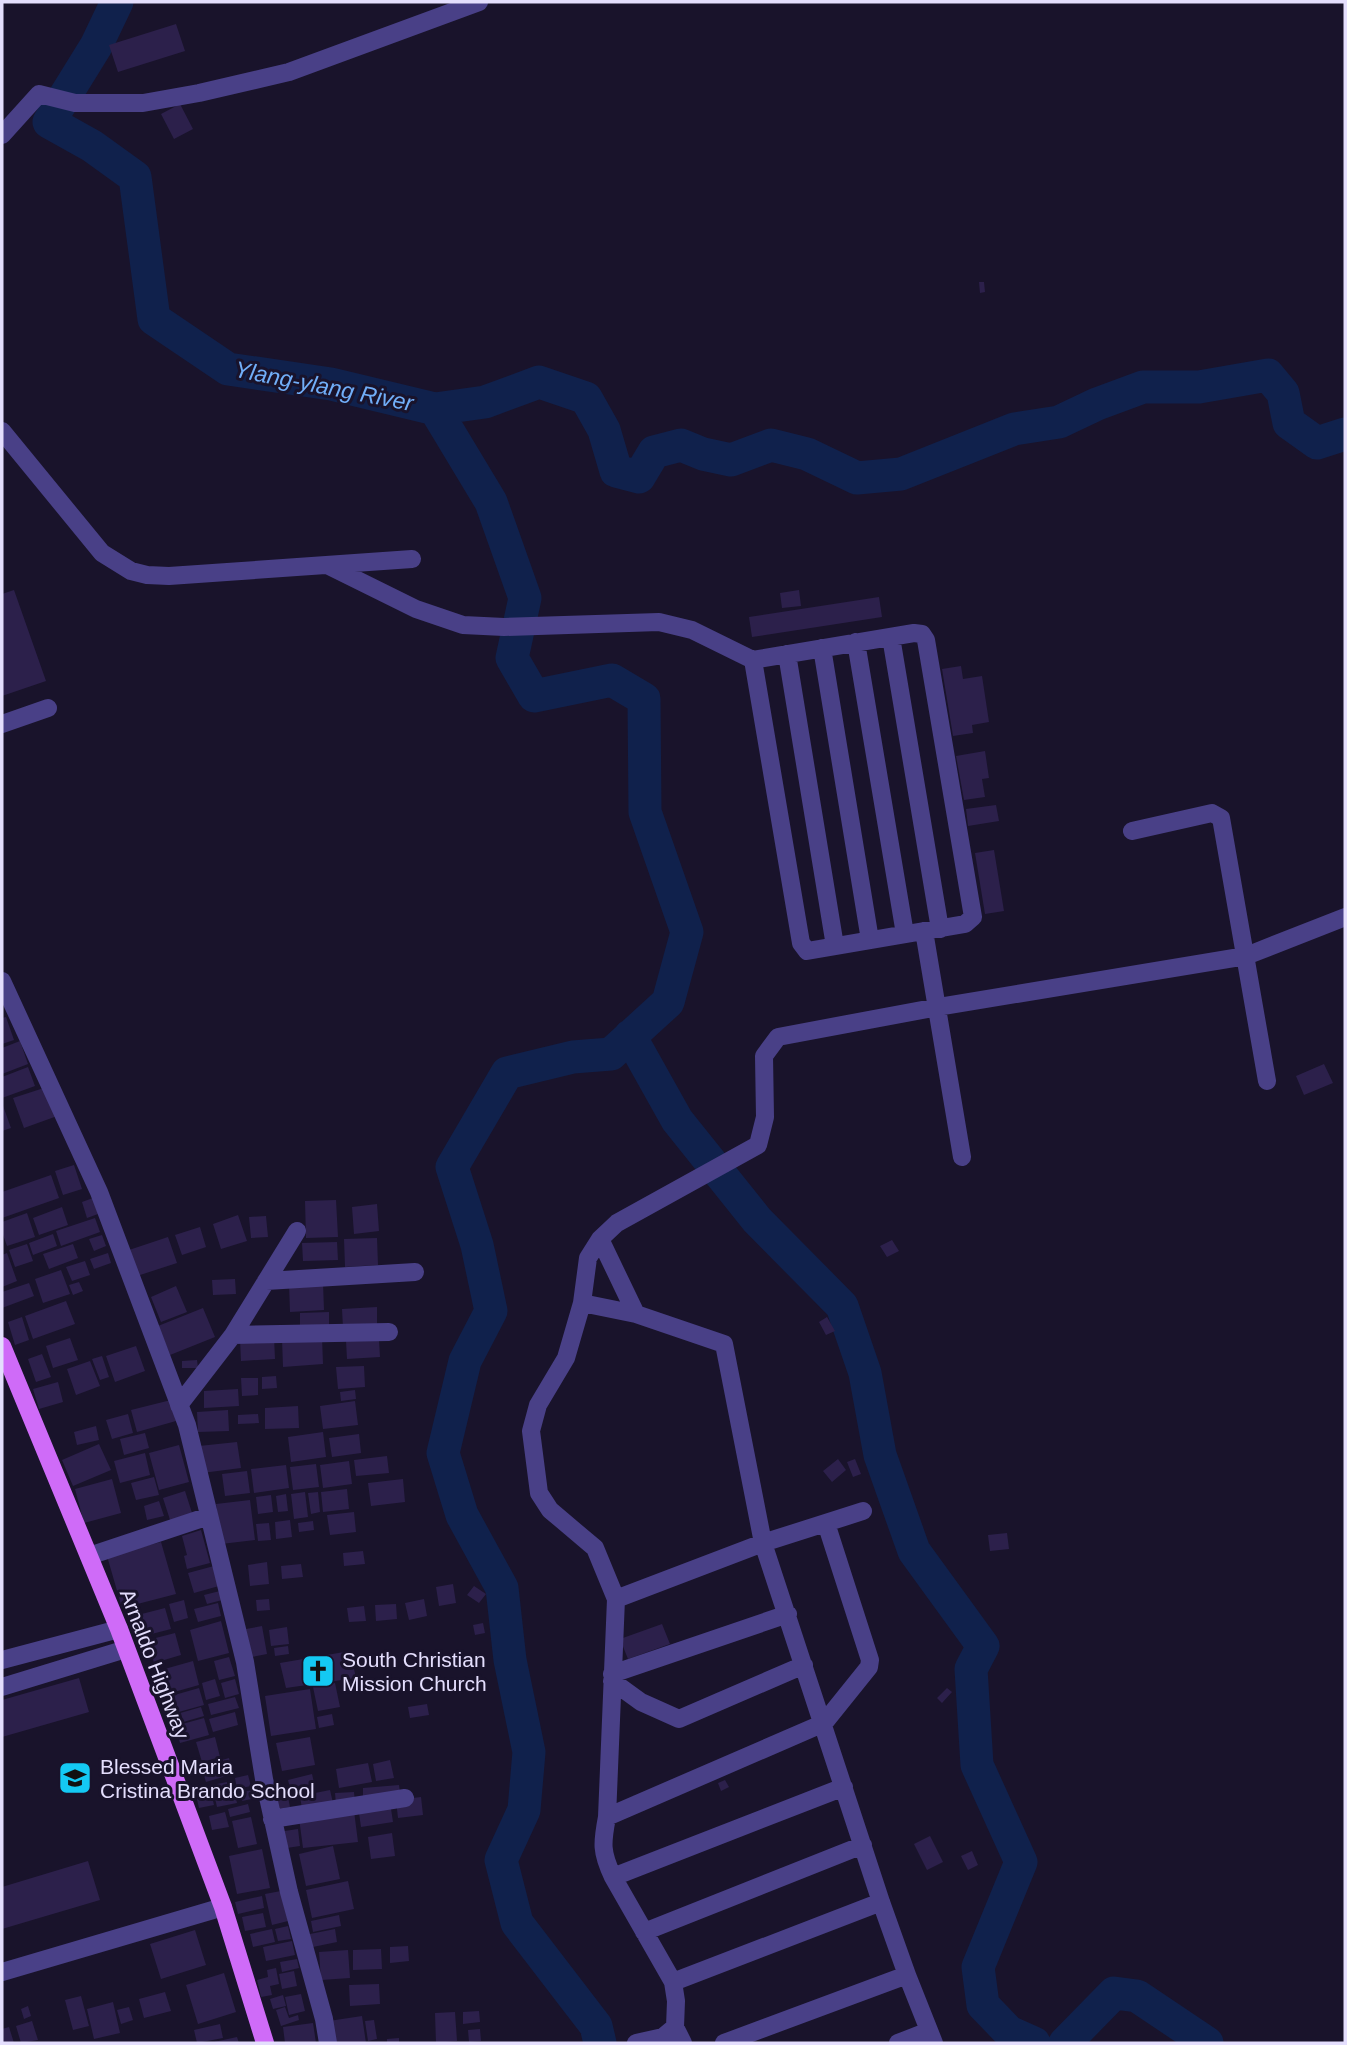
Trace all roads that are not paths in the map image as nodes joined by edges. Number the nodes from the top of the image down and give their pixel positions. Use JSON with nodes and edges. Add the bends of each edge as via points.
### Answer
{"nodes":[{"id":1,"x":479,"y":2,"type":"edge"},
{"id":2,"x":2,"y":135,"type":"edge"},
{"id":3,"x":2,"y":430,"type":"edge"},
{"id":4,"x":412,"y":559,"type":"dead end"},
{"id":5,"x":327,"y":565,"type":"junction"},
{"id":6,"x":891,"y":637,"type":"junction"},
{"id":7,"x":856,"y":642,"type":"junction"},
{"id":8,"x":822,"y":648,"type":"junction"},
{"id":9,"x":787,"y":654,"type":"junction"},
{"id":10,"x":753,"y":660,"type":"junction"},
{"id":11,"x":48,"y":708,"type":"dead end"},
{"id":12,"x":2,"y":724,"type":"edge"},
{"id":13,"x":1132,"y":831,"type":"dead end"},
{"id":14,"x":1345,"y":917,"type":"edge"},
{"id":15,"x":932,"y":930,"type":"junction"},
{"id":16,"x":905,"y":934,"type":"junction"},
{"id":17,"x":870,"y":940,"type":"junction"},
{"id":18,"x":835,"y":946,"type":"junction"},
{"id":19,"x":1246,"y":956,"type":"junction"},
{"id":20,"x":2,"y":981,"type":"edge"},
{"id":21,"x":938,"y":1007,"type":"junction"},
{"id":22,"x":1267,"y":1081,"type":"dead end"},
{"id":23,"x":962,"y":1157,"type":"dead end"},
{"id":24,"x":297,"y":1231,"type":"dead end"},
{"id":25,"x":600,"y":1239,"type":"junction"},
{"id":26,"x":415,"y":1272,"type":"dead end"},
{"id":27,"x":266,"y":1281,"type":"junction"},
{"id":28,"x":582,"y":1303,"type":"junction"},
{"id":29,"x":636,"y":1314,"type":"junction"},
{"id":30,"x":389,"y":1332,"type":"dead end"},
{"id":31,"x":233,"y":1335,"type":"junction"},
{"id":32,"x":2,"y":1346,"type":"edge"},
{"id":33,"x":179,"y":1405,"type":"junction"},
{"id":34,"x":863,"y":1511,"type":"dead end"},
{"id":35,"x":209,"y":1516,"type":"junction"},
{"id":36,"x":826,"y":1523,"type":"junction"},
{"id":37,"x":763,"y":1543,"type":"junction"},
{"id":38,"x":89,"y":1556,"type":"junction"},
{"id":39,"x":616,"y":1599,"type":"junction"},
{"id":40,"x":788,"y":1614,"type":"junction"},
{"id":41,"x":119,"y":1629,"type":"junction"},
{"id":42,"x":126,"y":1649,"type":"junction"},
{"id":43,"x":2,"y":1660,"type":"edge"},
{"id":44,"x":804,"y":1665,"type":"junction"},
{"id":45,"x":612,"y":1677,"type":"junction"},
{"id":46,"x":2,"y":1687,"type":"edge"},
{"id":47,"x":824,"y":1723,"type":"junction"},
{"id":48,"x":844,"y":1787,"type":"junction"},
{"id":49,"x":405,"y":1798,"type":"dead end"},
{"id":50,"x":607,"y":1817,"type":"junction"},
{"id":51,"x":272,"y":1819,"type":"junction"},
{"id":52,"x":863,"y":1845,"type":"junction"},
{"id":53,"x":612,"y":1877,"type":"junction"},
{"id":54,"x":881,"y":1902,"type":"junction"},
{"id":55,"x":223,"y":1908,"type":"junction"},
{"id":56,"x":644,"y":1932,"type":"junction"},
{"id":57,"x":2,"y":1972,"type":"edge"},
{"id":58,"x":906,"y":1975,"type":"junction"},
{"id":59,"x":673,"y":1982,"type":"junction"},
{"id":60,"x":679,"y":2035,"type":"edge"},
{"id":61,"x":932,"y":2037,"type":"edge"},
{"id":62,"x":265,"y":2043,"type":"edge"},
{"id":63,"x":327,"y":2043,"type":"edge"},
{"id":64,"x":636,"y":2043,"type":"edge"},
{"id":65,"x":724,"y":2043,"type":"edge"},
{"id":66,"x":898,"y":2043,"type":"edge"}],
"edges":[{"from":1,"to":2,"type":"street","via":[[289,72],[199,93],[143,103],[75,103],[39,94]]},
{"from":3,"to":5,"type":"street","via":[[93,542],[114,562],[131,570],[169,576]]},
{"from":4,"to":5,"type":"street"},
{"from":5,"to":10,"type":"street","via":[[431,616],[463,625],[676,625]]},
{"from":6,"to":7,"type":"street"},
{"from":6,"to":15,"type":"street"},
{"from":6,"to":15,"type":"street","via":[[918,633],[926,640],[973,914],[969,923]]},
{"from":7,"to":8,"type":"street"},
{"from":7,"to":16,"type":"street"},
{"from":8,"to":9,"type":"street"},
{"from":8,"to":17,"type":"street"},
{"from":9,"to":10,"type":"street"},
{"from":9,"to":18,"type":"street"},
{"from":10,"to":18,"type":"street","via":[[802,947],[810,951]]},
{"from":11,"to":12,"type":"street"},
{"from":13,"to":19,"type":"street","via":[[1212,813],[1221,818]]},
{"from":14,"to":19,"type":"street"},
{"from":15,"to":16,"type":"street"},
{"from":15,"to":21,"type":"street"},
{"from":16,"to":17,"type":"street"},
{"from":17,"to":18,"type":"street"},
{"from":19,"to":21,"type":"street"},
{"from":19,"to":22,"type":"street"},
{"from":20,"to":33,"type":"street","via":[[99,1192]]},
{"from":21,"to":23,"type":"street"},
{"from":21,"to":25,"type":"street","via":[[778,1037],[764,1056],[765,1117],[758,1145],[617,1223]]},
{"from":24,"to":27,"type":"street"},
{"from":25,"to":28,"type":"street","via":[[588,1258]]},
{"from":25,"to":29,"type":"street"},
{"from":26,"to":27,"type":"street"},
{"from":27,"to":31,"type":"street"},
{"from":28,"to":29,"type":"street"},
{"from":28,"to":39,"type":"street","via":[[566,1358],[538,1405],[531,1431],[539,1493],[550,1510],[595,1548]]},
{"from":29,"to":37,"type":"street","via":[[724,1344]]},
{"from":30,"to":31,"type":"street"},
{"from":31,"to":33,"type":"street"},
{"from":32,"to":38,"type":"main road","name":"Arnaldo Highway"},
{"from":33,"to":35,"type":"street"},
{"from":34,"to":36,"type":"street"},
{"from":35,"to":38,"type":"street"},
{"from":35,"to":51,"type":"street","via":[[244,1662]]},
{"from":36,"to":37,"type":"street"},
{"from":36,"to":47,"type":"street","via":[[870,1664]]},
{"from":37,"to":39,"type":"street"},
{"from":37,"to":40,"type":"street"},
{"from":38,"to":41,"type":"main road","name":"Arnaldo Highway"},
{"from":39,"to":45,"type":"street"},
{"from":40,"to":44,"type":"street"},
{"from":40,"to":45,"type":"street"},
{"from":41,"to":42,"type":"main road","name":"Arnaldo Highway"},
{"from":41,"to":43,"type":"street"},
{"from":42,"to":46,"type":"street"},
{"from":42,"to":55,"type":"main road","name":"Arnaldo Highway"},
{"from":44,"to":45,"type":"street","via":[[679,1719],[641,1702]]},
{"from":44,"to":47,"type":"street"},
{"from":45,"to":50,"type":"street"},
{"from":47,"to":48,"type":"street"},
{"from":47,"to":50,"type":"street"},
{"from":48,"to":52,"type":"street"},
{"from":48,"to":53,"type":"street"},
{"from":49,"to":51,"type":"street"},
{"from":50,"to":53,"type":"street","via":[[602,1845]]},
{"from":51,"to":63,"type":"street"},
{"from":52,"to":54,"type":"street"},
{"from":52,"to":56,"type":"street"},
{"from":53,"to":56,"type":"street"},
{"from":54,"to":58,"type":"street"},
{"from":54,"to":59,"type":"street"},
{"from":55,"to":57,"type":"street"},
{"from":55,"to":62,"type":"main road","name":"Arnaldo Highway"},
{"from":56,"to":59,"type":"street"},
{"from":58,"to":61,"type":"street"},
{"from":58,"to":65,"type":"street"},
{"from":59,"to":60,"type":"street"},
{"from":60,"to":64,"type":"street"},
{"from":61,"to":66,"type":"street"}]}
